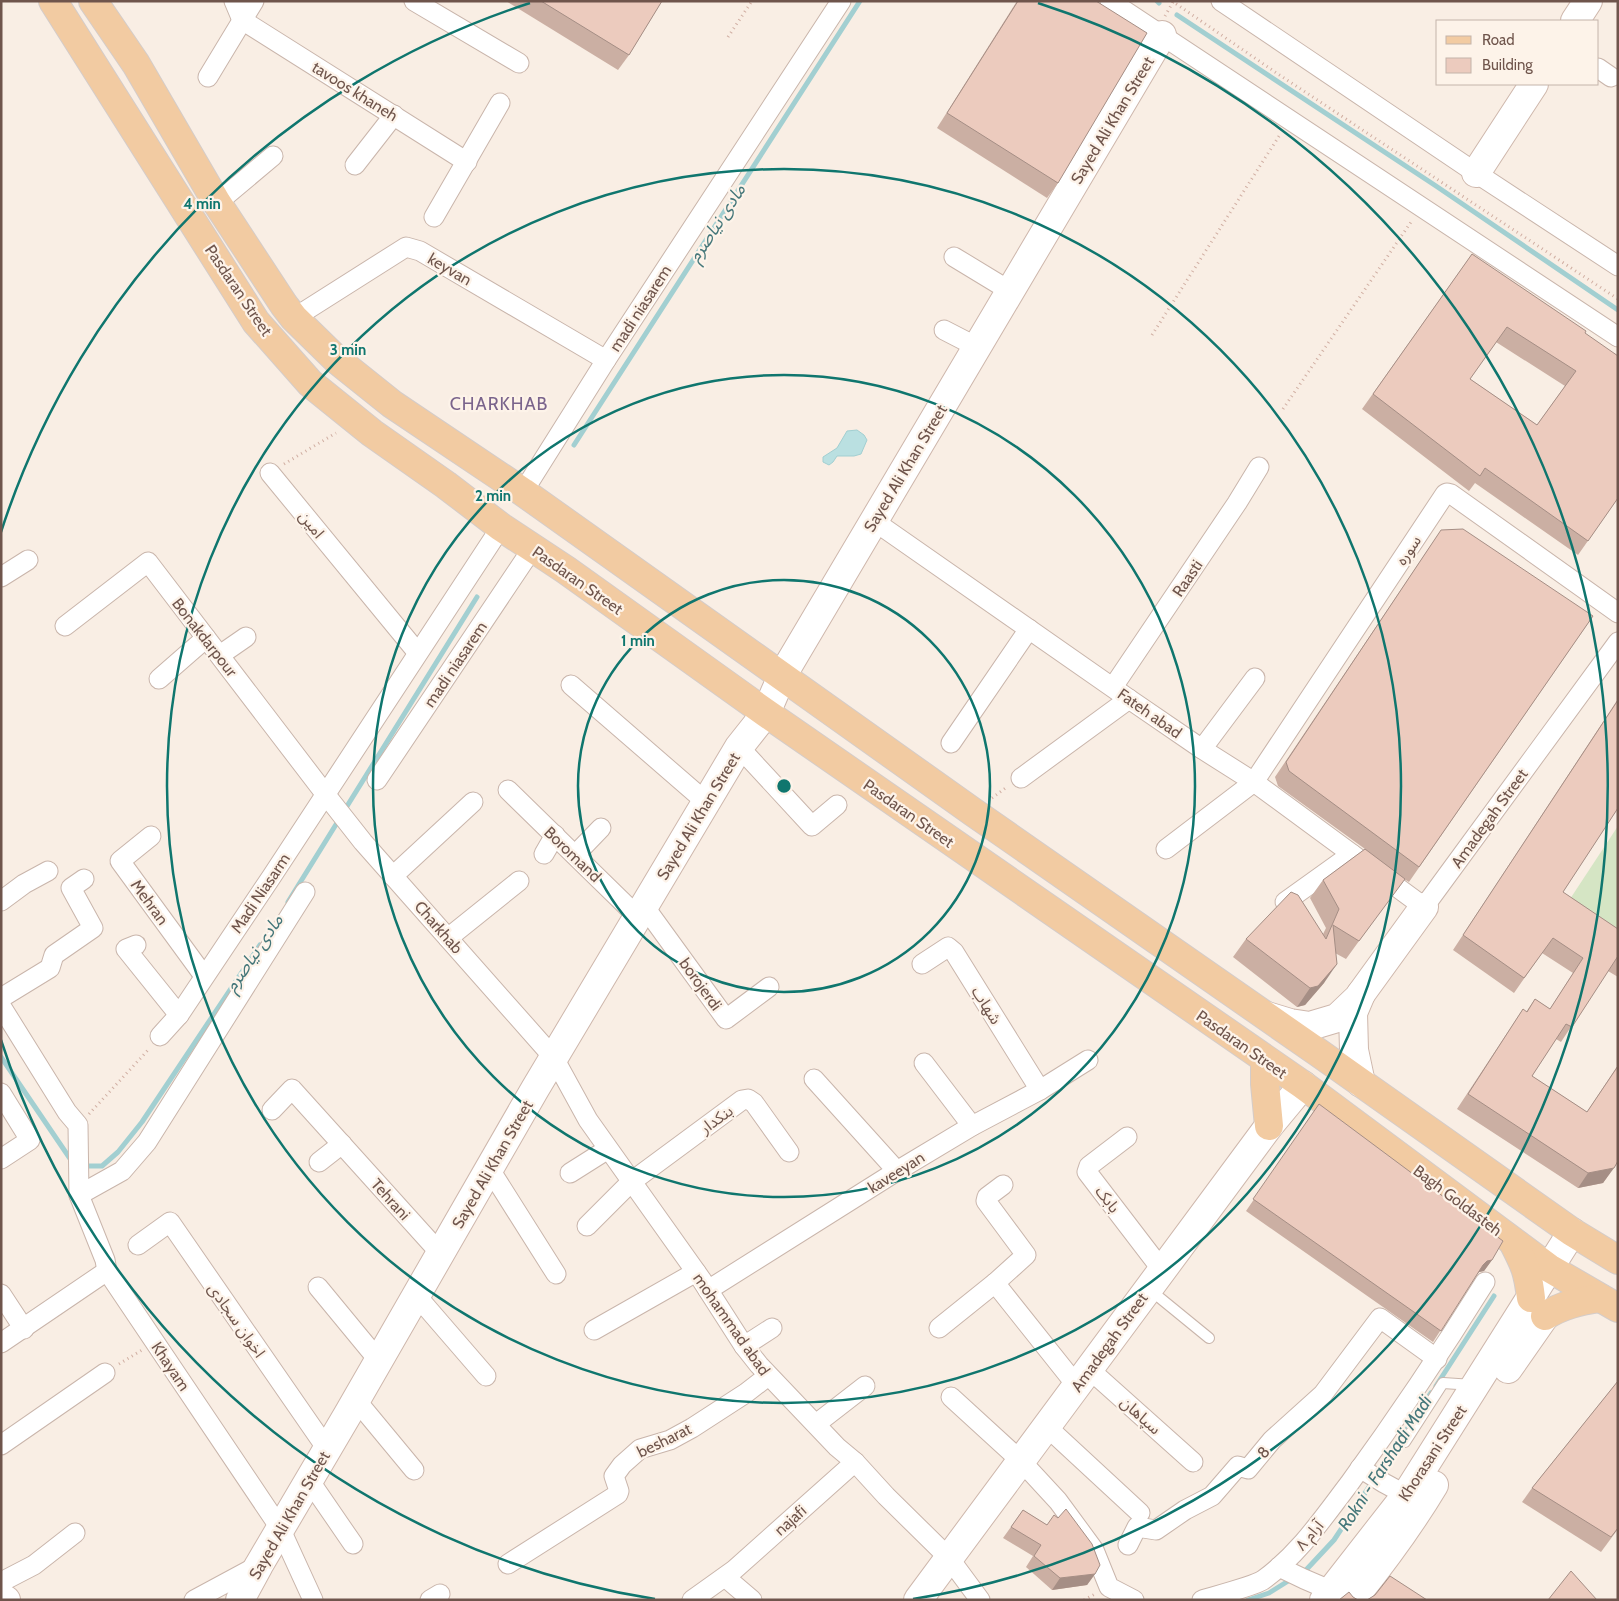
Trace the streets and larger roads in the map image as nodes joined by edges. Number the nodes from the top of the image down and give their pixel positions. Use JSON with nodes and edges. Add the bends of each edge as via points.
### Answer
{"nodes":[{"id":1,"x":234,"y":1,"type":"edge"},
{"id":2,"x":254,"y":1,"type":"edge"},
{"id":3,"x":414,"y":1,"type":"edge"},
{"id":4,"x":841,"y":1,"type":"edge"},
{"id":5,"x":1110,"y":1,"type":"edge"},
{"id":6,"x":1220,"y":1,"type":"edge"},
{"id":7,"x":1588,"y":1,"type":"edge"},
{"id":8,"x":78,"y":5,"type":"edge"},
{"id":9,"x":242,"y":20,"type":"junction"},
{"id":10,"x":1576,"y":20,"type":"edge"},
{"id":11,"x":1162,"y":36,"type":"junction"},
{"id":12,"x":520,"y":63,"type":"dead end"},
{"id":13,"x":208,"y":77,"type":"dead end"},
{"id":14,"x":1533,"y":85,"type":"edge"},
{"id":15,"x":500,"y":104,"type":"dead end"},
{"id":16,"x":394,"y":115,"type":"junction"},
{"id":17,"x":274,"y":156,"type":"dead end"},
{"id":18,"x":467,"y":162,"type":"junction"},
{"id":19,"x":355,"y":165,"type":"dead end"},
{"id":20,"x":1476,"y":173,"type":"junction"},
{"id":21,"x":217,"y":203,"type":"junction"},
{"id":22,"x":434,"y":217,"type":"dead end"},
{"id":23,"x":954,"y":257,"type":"dead end"},
{"id":24,"x":1618,"y":266,"type":"edge"},
{"id":25,"x":1010,"y":291,"type":"junction"},
{"id":26,"x":294,"y":318,"type":"junction"},
{"id":27,"x":944,"y":330,"type":"dead end"},
{"id":28,"x":1618,"y":337,"type":"edge"},
{"id":29,"x":977,"y":347,"type":"junction"},
{"id":30,"x":606,"y":360,"type":"junction"},
{"id":31,"x":1259,"y":467,"type":"dead end"},
{"id":32,"x":270,"y":473,"type":"road end"},
{"id":33,"x":523,"y":492,"type":"junction"},
{"id":34,"x":874,"y":520,"type":"junction"},
{"id":35,"x":501,"y":528,"type":"junction"},
{"id":36,"x":532,"y":548,"type":"junction"},
{"id":37,"x":28,"y":560,"type":"dead end"},
{"id":38,"x":1,"y":577,"type":"edge"},
{"id":39,"x":1618,"y":613,"type":"edge"},
{"id":40,"x":66,"y":626,"type":"dead end"},
{"id":41,"x":1029,"y":629,"type":"junction"},
{"id":42,"x":246,"y":637,"type":"dead end"},
{"id":43,"x":206,"y":638,"type":"junction"},
{"id":44,"x":1618,"y":642,"type":"edge"},
{"id":45,"x":418,"y":652,"type":"junction"},
{"id":46,"x":220,"y":655,"type":"junction"},
{"id":47,"x":782,"y":676,"type":"junction"},
{"id":48,"x":1255,"y":678,"type":"dead end"},
{"id":49,"x":159,"y":679,"type":"dead end"},
{"id":50,"x":571,"y":685,"type":"dead end"},
{"id":51,"x":1113,"y":687,"type":"junction"},
{"id":52,"x":1129,"y":699,"type":"junction"},
{"id":53,"x":825,"y":706,"type":"junction"},
{"id":54,"x":766,"y":714,"type":"junction"},
{"id":55,"x":809,"y":743,"type":"junction"},
{"id":56,"x":951,"y":743,"type":"dead end"},
{"id":57,"x":739,"y":747,"type":"junction"},
{"id":58,"x":1202,"y":749,"type":"junction"},
{"id":59,"x":1020,"y":778,"type":"road end"},
{"id":60,"x":378,"y":780,"type":"dead end"},
{"id":61,"x":1254,"y":782,"type":"junction"},
{"id":62,"x":508,"y":790,"type":"dead end"},
{"id":63,"x":326,"y":794,"type":"junction"},
{"id":64,"x":473,"y":802,"type":"dead end"},
{"id":65,"x":706,"y":802,"type":"junction"},
{"id":66,"x":837,"y":805,"type":"dead end"},
{"id":67,"x":601,"y":828,"type":"dead end"},
{"id":68,"x":555,"y":835,"type":"junction"},
{"id":69,"x":151,"y":836,"type":"dead end"},
{"id":70,"x":1166,"y":848,"type":"dead end"},
{"id":71,"x":544,"y":854,"type":"dead end"},
{"id":72,"x":1352,"y":854,"type":"junction"},
{"id":73,"x":575,"y":855,"type":"junction"},
{"id":74,"x":48,"y":870,"type":"dead end"},
{"id":75,"x":393,"y":876,"type":"junction"},
{"id":76,"x":84,"y":879,"type":"dead end"},
{"id":77,"x":519,"y":881,"type":"dead end"},
{"id":78,"x":305,"y":892,"type":"dead end"},
{"id":79,"x":1,"y":901,"type":"edge"},
{"id":80,"x":1285,"y":902,"type":"edge"},
{"id":81,"x":1424,"y":907,"type":"junction"},
{"id":82,"x":641,"y":912,"type":"junction"},
{"id":83,"x":448,"y":938,"type":"junction"},
{"id":84,"x":136,"y":945,"type":"dead end"},
{"id":85,"x":922,"y":964,"type":"dead end"},
{"id":86,"x":204,"y":976,"type":"junction"},
{"id":87,"x":769,"y":987,"type":"dead end"},
{"id":88,"x":1361,"y":994,"type":"junction"},
{"id":89,"x":1,"y":998,"type":"edge"},
{"id":90,"x":1,"y":1006,"type":"edge"},
{"id":91,"x":179,"y":1015,"type":"junction"},
{"id":92,"x":1265,"y":1015,"type":"junction"},
{"id":93,"x":160,"y":1036,"type":"road end"},
{"id":94,"x":1319,"y":1053,"type":"junction"},
{"id":95,"x":1258,"y":1055,"type":"junction"},
{"id":96,"x":554,"y":1058,"type":"junction"},
{"id":97,"x":1088,"y":1060,"type":"dead end"},
{"id":98,"x":924,"y":1063,"type":"dead end"},
{"id":99,"x":814,"y":1079,"type":"dead end"},
{"id":100,"x":1361,"y":1083,"type":"junction"},
{"id":101,"x":1303,"y":1085,"type":"junction"},
{"id":102,"x":1040,"y":1090,"type":"junction"},
{"id":103,"x":1,"y":1093,"type":"edge"},
{"id":104,"x":272,"y":1110,"type":"dead end"},
{"id":105,"x":972,"y":1126,"type":"junction"},
{"id":106,"x":1269,"y":1126,"type":"junction"},
{"id":107,"x":1127,"y":1137,"type":"dead end"},
{"id":108,"x":342,"y":1144,"type":"junction"},
{"id":109,"x":608,"y":1149,"type":"junction"},
{"id":110,"x":789,"y":1152,"type":"dead end"},
{"id":111,"x":1,"y":1159,"type":"edge"},
{"id":112,"x":319,"y":1162,"type":"dead end"},
{"id":113,"x":489,"y":1168,"type":"junction"},
{"id":114,"x":897,"y":1171,"type":"junction"},
{"id":115,"x":570,"y":1173,"type":"dead end"},
{"id":116,"x":631,"y":1182,"type":"junction"},
{"id":117,"x":1002,"y":1185,"type":"dead end"},
{"id":118,"x":79,"y":1195,"type":"junction"},
{"id":119,"x":587,"y":1226,"type":"dead end"},
{"id":120,"x":1572,"y":1232,"type":"junction"},
{"id":121,"x":1512,"y":1241,"type":"junction"},
{"id":122,"x":138,"y":1245,"type":"dead end"},
{"id":123,"x":440,"y":1253,"type":"junction"},
{"id":124,"x":1618,"y":1260,"type":"edge"},
{"id":125,"x":1549,"y":1268,"type":"junction"},
{"id":126,"x":107,"y":1271,"type":"junction"},
{"id":127,"x":696,"y":1272,"type":"junction"},
{"id":128,"x":556,"y":1274,"type":"dead end"},
{"id":129,"x":1156,"y":1279,"type":"junction"},
{"id":130,"x":1485,"y":1282,"type":"dead end"},
{"id":131,"x":995,"y":1283,"type":"junction"},
{"id":132,"x":318,"y":1287,"type":"dead end"},
{"id":133,"x":708,"y":1290,"type":"junction"},
{"id":134,"x":1,"y":1294,"type":"edge"},
{"id":135,"x":416,"y":1295,"type":"junction"},
{"id":136,"x":1609,"y":1303,"type":"edge"},
{"id":137,"x":1536,"y":1315,"type":"junction"},
{"id":138,"x":772,"y":1328,"type":"dead end"},
{"id":139,"x":939,"y":1328,"type":"dead end"},
{"id":140,"x":24,"y":1329,"type":"junction"},
{"id":141,"x":594,"y":1330,"type":"dead end"},
{"id":142,"x":1,"y":1343,"type":"edge"},
{"id":143,"x":744,"y":1346,"type":"junction"},
{"id":144,"x":1437,"y":1359,"type":"junction"},
{"id":145,"x":378,"y":1360,"type":"junction"},
{"id":146,"x":105,"y":1373,"type":"road end"},
{"id":147,"x":486,"y":1376,"type":"dead end"},
{"id":148,"x":768,"y":1376,"type":"junction"},
{"id":149,"x":1083,"y":1377,"type":"junction"},
{"id":150,"x":865,"y":1386,"type":"dead end"},
{"id":151,"x":951,"y":1397,"type":"dead end"},
{"id":152,"x":356,"y":1400,"type":"junction"},
{"id":153,"x":816,"y":1424,"type":"junction"},
{"id":154,"x":1046,"y":1426,"type":"junction"},
{"id":155,"x":1,"y":1445,"type":"edge"},
{"id":156,"x":327,"y":1449,"type":"junction"},
{"id":157,"x":1021,"y":1461,"type":"junction"},
{"id":158,"x":855,"y":1462,"type":"junction"},
{"id":159,"x":1193,"y":1462,"type":"dead end"},
{"id":160,"x":1360,"y":1468,"type":"junction"},
{"id":161,"x":414,"y":1470,"type":"dead end"},
{"id":162,"x":309,"y":1480,"type":"junction"},
{"id":163,"x":1406,"y":1495,"type":"junction"},
{"id":164,"x":1140,"y":1513,"type":"dead end"},
{"id":165,"x":280,"y":1528,"type":"junction"},
{"id":166,"x":75,"y":1533,"type":"dead end"},
{"id":167,"x":353,"y":1544,"type":"dead end"},
{"id":168,"x":1128,"y":1545,"type":"dead end"},
{"id":169,"x":949,"y":1558,"type":"junction"},
{"id":170,"x":508,"y":1564,"type":"dead end"},
{"id":171,"x":259,"y":1565,"type":"junction"},
{"id":172,"x":1278,"y":1567,"type":"junction"},
{"id":173,"x":725,"y":1577,"type":"junction"},
{"id":174,"x":1,"y":1584,"type":"edge"},
{"id":175,"x":1,"y":1597,"type":"edge"},
{"id":176,"x":1336,"y":1597,"type":"edge"},
{"id":177,"x":6,"y":1600,"type":"edge"},
{"id":178,"x":194,"y":1600,"type":"edge"},
{"id":179,"x":240,"y":1600,"type":"edge"},
{"id":180,"x":313,"y":1600,"type":"edge"},
{"id":181,"x":692,"y":1600,"type":"edge"},
{"id":182,"x":752,"y":1600,"type":"edge"},
{"id":183,"x":918,"y":1600,"type":"edge"},
{"id":184,"x":980,"y":1600,"type":"edge"},
{"id":185,"x":1134,"y":1600,"type":"edge"},
{"id":186,"x":1202,"y":1600,"type":"edge"}],
"edges":[{"from":1,"to":9,"type":"street"},
{"from":2,"to":9,"type":"street"},
{"from":3,"to":12,"type":"street"},
{"from":4,"to":30,"type":"street","name":"madi niasarem"},
{"from":5,"to":11,"type":"street"},
{"from":6,"to":20,"type":"street"},
{"from":7,"to":10,"type":"main road"},
{"from":8,"to":21,"type":"main road","name":"Pasdaran Street","via":[[136,64]]},
{"from":8,"to":35,"type":"main road","name":"Pasdaran Street","via":[[256,322],[310,383]]},
{"from":9,"to":13,"type":"street"},
{"from":9,"to":16,"type":"street","name":"tavoos khaneh"},
{"from":11,"to":25,"type":"main road","name":"Sayed Ali Khan Street"},
{"from":11,"to":28,"type":"street"},
{"from":14,"to":20,"type":"main road"},
{"from":15,"to":18,"type":"street"},
{"from":16,"to":18,"type":"street","name":"tavoos khaneh"},
{"from":16,"to":19,"type":"street"},
{"from":17,"to":21,"type":"street"},
{"from":18,"to":22,"type":"street"},
{"from":20,"to":24,"type":"street"},
{"from":21,"to":26,"type":"main road","name":"Pasdaran Street"},
{"from":23,"to":25,"type":"street"},
{"from":25,"to":29,"type":"main road","name":"Sayed Ali Khan Street"},
{"from":26,"to":30,"type":"street","name":"keyvan","via":[[406,247],[420,251]]},
{"from":26,"to":33,"type":"main road","name":"Pasdaran Street","via":[[337,360],[392,404]]},
{"from":27,"to":29,"type":"street"},
{"from":29,"to":34,"type":"main road","name":"Sayed Ali Khan Street"},
{"from":30,"to":33,"type":"street","name":"madi niasarem"},
{"from":31,"to":51,"type":"street","name":"Raasti"},
{"from":32,"to":45,"type":"street","name":"امین"},
{"from":33,"to":47,"type":"main road","name":"Pasdaran Street"},
{"from":34,"to":41,"type":"street","name":"Fateh abad"},
{"from":34,"to":47,"type":"main road","name":"Sayed Ali Khan Street"},
{"from":35,"to":36,"type":"main road","name":"Pasdaran Street"},
{"from":35,"to":45,"type":"street","name":"Madi Niasarm"},
{"from":36,"to":54,"type":"main road","name":"Pasdaran Street"},
{"from":36,"to":60,"type":"street","name":"madi niasarem"},
{"from":37,"to":38,"type":"street"},
{"from":39,"to":61,"type":"street","name":"سوره","via":[[1447,493]]},
{"from":40,"to":43,"type":"street","name":"Bonakdarpour","via":[[148,562]]},
{"from":41,"to":51,"type":"street","name":"Fateh abad"},
{"from":41,"to":56,"type":"street"},
{"from":42,"to":46,"type":"street"},
{"from":43,"to":46,"type":"street","name":"Bonakdarpour"},
{"from":43,"to":49,"type":"street"},
{"from":44,"to":81,"type":"street","name":"Amadegah Street"},
{"from":45,"to":63,"type":"street","name":"Madi Niasarm"},
{"from":46,"to":63,"type":"street","name":"Bonakdarpour"},
{"from":47,"to":53,"type":"main road","name":"Pasdaran Street"},
{"from":47,"to":54,"type":"main road","name":"Sayed Ali Khan Street"},
{"from":48,"to":58,"type":"street"},
{"from":50,"to":65,"type":"street"},
{"from":51,"to":52,"type":"street","name":"Fateh abad"},
{"from":52,"to":58,"type":"street","name":"Fateh abad"},
{"from":52,"to":59,"type":"street"},
{"from":53,"to":55,"type":"main road","via":[[801,706],[790,723]]},
{"from":53,"to":92,"type":"main road","name":"Pasdaran Street"},
{"from":54,"to":55,"type":"main road","name":"Pasdaran Street"},
{"from":54,"to":57,"type":"main road","name":"Sayed Ali Khan Street"},
{"from":55,"to":95,"type":"main road","name":"Pasdaran Street"},
{"from":57,"to":65,"type":"main road","name":"Sayed Ali Khan Street"},
{"from":57,"to":66,"type":"street","via":[[807,832]]},
{"from":58,"to":61,"type":"street","name":"Fateh abad"},
{"from":61,"to":70,"type":"street"},
{"from":61,"to":72,"type":"street","name":"Fateh abad"},
{"from":62,"to":68,"type":"street","name":"Boromand"},
{"from":63,"to":75,"type":"street","name":"Charkhab"},
{"from":63,"to":86,"type":"street","name":"Madi Niasarm"},
{"from":64,"to":75,"type":"street"},
{"from":65,"to":82,"type":"main road","name":"Sayed Ali Khan Street"},
{"from":67,"to":73,"type":"street"},
{"from":68,"to":71,"type":"street"},
{"from":68,"to":73,"type":"street","name":"Boromand"},
{"from":69,"to":86,"type":"street","name":"Mehran","via":[[120,861]]},
{"from":72,"to":80,"type":"street"},
{"from":72,"to":81,"type":"street","name":"Fateh abad"},
{"from":73,"to":82,"type":"street","name":"Boromand"},
{"from":74,"to":79,"type":"street"},
{"from":75,"to":83,"type":"street","name":"Charkhab"},
{"from":76,"to":89,"type":"street","via":[[71,888],[93,928],[54,955],[50,968]]},
{"from":77,"to":83,"type":"street"},
{"from":78,"to":118,"type":"street","via":[[147,1142],[122,1171]]},
{"from":81,"to":88,"type":"main road","name":"Amadegah Street"},
{"from":82,"to":87,"type":"street","name":"borojerdi","via":[[726,1018]]},
{"from":82,"to":96,"type":"main road","name":"Sayed Ali Khan Street"},
{"from":83,"to":96,"type":"street","name":"Charkhab"},
{"from":84,"to":91,"type":"street","via":[[126,949]]},
{"from":85,"to":102,"type":"street","name":"شهاب","via":[[948,947],[954,952]]},
{"from":86,"to":91,"type":"street","name":"Madi Niasarm"},
{"from":88,"to":92,"type":"main road","name":"Amadegah Street","via":[[1336,1018],[1310,1026]]},
{"from":88,"to":100,"type":"main road","name":"Amadegah Street","via":[[1352,1013],[1354,1050]]},
{"from":90,"to":118,"type":"street","via":[[66,1112],[78,1126]]},
{"from":91,"to":93,"type":"street","name":"Madi Niasarm"},
{"from":92,"to":94,"type":"main road","name":"Pasdaran Street"},
{"from":92,"to":95,"type":"main road","via":[[1272,1033]]},
{"from":94,"to":100,"type":"main road"},
{"from":94,"to":101,"type":"main road"},
{"from":95,"to":101,"type":"main road","name":"Pasdaran Street"},
{"from":95,"to":106,"type":"main road"},
{"from":96,"to":109,"type":"street","name":"mohammad abad"},
{"from":96,"to":113,"type":"main road","name":"Sayed Ali Khan Street"},
{"from":97,"to":102,"type":"street","name":"kaveeyan"},
{"from":98,"to":105,"type":"street"},
{"from":99,"to":114,"type":"street"},
{"from":100,"to":120,"type":"main road"},
{"from":101,"to":106,"type":"main road","name":"Amadegah Street"},
{"from":101,"to":121,"type":"main road","name":"Bagh Goldasteh"},
{"from":102,"to":105,"type":"street","name":"kaveeyan"},
{"from":103,"to":111,"type":"street","via":[[30,1140]]},
{"from":104,"to":108,"type":"street","name":"Tehrani","via":[[292,1089]]},
{"from":105,"to":114,"type":"street","name":"kaveeyan"},
{"from":106,"to":129,"type":"main road","name":"Amadegah Street"},
{"from":107,"to":129,"type":"street","name":"بابک","via":[[1089,1166],[1087,1172]]},
{"from":108,"to":112,"type":"street"},
{"from":108,"to":123,"type":"street","name":"Tehrani"},
{"from":109,"to":115,"type":"street"},
{"from":109,"to":116,"type":"street","name":"mohammad abad"},
{"from":110,"to":116,"type":"street","name":"بنکدار","via":[[754,1103],[742,1100]]},
{"from":113,"to":123,"type":"main road","name":"Sayed Ali Khan Street"},
{"from":113,"to":128,"type":"street"},
{"from":114,"to":133,"type":"street","name":"kaveeyan"},
{"from":116,"to":119,"type":"street"},
{"from":116,"to":127,"type":"street","name":"mohammad abad"},
{"from":117,"to":131,"type":"street","via":[[986,1201],[1026,1255]]},
{"from":118,"to":126,"type":"street","name":"Khayam"},
{"from":120,"to":124,"type":"main road"},
{"from":120,"to":125,"type":"main road"},
{"from":121,"to":125,"type":"main road","name":"Bagh Goldasteh"},
{"from":121,"to":137,"type":"main road","via":[[1528,1275]]},
{"from":122,"to":156,"type":"street","name":"اخوان سجادی","via":[[170,1222]]},
{"from":123,"to":135,"type":"main road","name":"Sayed Ali Khan Street"},
{"from":125,"to":136,"type":"main road","name":"Bagh Goldasteh"},
{"from":125,"to":137,"type":"main road"},
{"from":126,"to":140,"type":"street"},
{"from":126,"to":165,"type":"street","name":"Khayam"},
{"from":127,"to":133,"type":"street","name":"mohammad abad"},
{"from":127,"to":141,"type":"street"},
{"from":129,"to":149,"type":"main road","name":"Amadegah Street"},
{"from":130,"to":144,"type":"street","name":"۸ آرام"},
{"from":131,"to":139,"type":"street"},
{"from":131,"to":149,"type":"street","name":"سپاهان"},
{"from":132,"to":145,"type":"street"},
{"from":133,"to":143,"type":"street","name":"mohammad abad"},
{"from":134,"to":140,"type":"street"},
{"from":135,"to":145,"type":"main road","name":"Sayed Ali Khan Street"},
{"from":135,"to":147,"type":"street"},
{"from":136,"to":137,"type":"main road","via":[[1578,1301]]},
{"from":137,"to":163,"type":"main road","name":"Khorasani Street","via":[[1476,1385]]},
{"from":137,"to":176,"type":"main road","name":"Khorasani Street","via":[[1423,1504],[1372,1576]]},
{"from":138,"to":143,"type":"street"},
{"from":140,"to":142,"type":"street"},
{"from":143,"to":148,"type":"street","name":"mohammad abad"},
{"from":144,"to":160,"type":"street","name":"۸ آرام"},
{"from":144,"to":168,"type":"street","name":"8","via":[[1380,1318],[1323,1394],[1272,1440],[1248,1469],[1238,1466],[1212,1496],[1156,1530],[1137,1527]]},
{"from":145,"to":152,"type":"main road","name":"Sayed Ali Khan Street"},
{"from":146,"to":155,"type":"street"},
{"from":148,"to":153,"type":"street","name":"mohammad abad"},
{"from":148,"to":170,"type":"street","name":"besharat","via":[[692,1428],[670,1440],[640,1449],[614,1476],[618,1494]]},
{"from":149,"to":154,"type":"main road","name":"Amadegah Street"},
{"from":149,"to":159,"type":"street","name":"سپاهان"},
{"from":150,"to":153,"type":"street"},
{"from":151,"to":157,"type":"street"},
{"from":152,"to":156,"type":"main road","name":"Sayed Ali Khan Street"},
{"from":152,"to":161,"type":"street"},
{"from":153,"to":158,"type":"street","name":"mohammad abad"},
{"from":154,"to":157,"type":"main road","name":"Amadegah Street"},
{"from":154,"to":164,"type":"street"},
{"from":156,"to":162,"type":"main road","name":"Sayed Ali Khan Street"},
{"from":157,"to":169,"type":"main road","name":"Amadegah Street"},
{"from":157,"to":185,"type":"street","via":[[1058,1501],[1094,1550],[1109,1587]]},
{"from":158,"to":169,"type":"street","name":"mohammad abad"},
{"from":158,"to":173,"type":"street","name":"najafi"},
{"from":160,"to":163,"type":"street"},
{"from":160,"to":172,"type":"street","name":"۸ آرام","via":[[1311,1534]]},
{"from":162,"to":165,"type":"main road","name":"Sayed Ali Khan Street"},
{"from":162,"to":167,"type":"street"},
{"from":163,"to":176,"type":"main road","name":"Khorasani Street"},
{"from":165,"to":171,"type":"main road","name":"Sayed Ali Khan Street"},
{"from":165,"to":180,"type":"street","name":"Khayam"},
{"from":166,"to":174,"type":"street","via":[[34,1565]]},
{"from":169,"to":183,"type":"main road","name":"Amadegah Street"},
{"from":169,"to":184,"type":"street","name":"mohammad abad"},
{"from":171,"to":178,"type":"street"},
{"from":171,"to":179,"type":"main road","name":"Sayed Ali Khan Street"},
{"from":172,"to":176,"type":"street"},
{"from":172,"to":186,"type":"street","name":"۸ آرام","via":[[1261,1581]]},
{"from":173,"to":181,"type":"street","name":"najafi"},
{"from":173,"to":182,"type":"street"},
{"from":175,"to":177,"type":"main road"}]}
